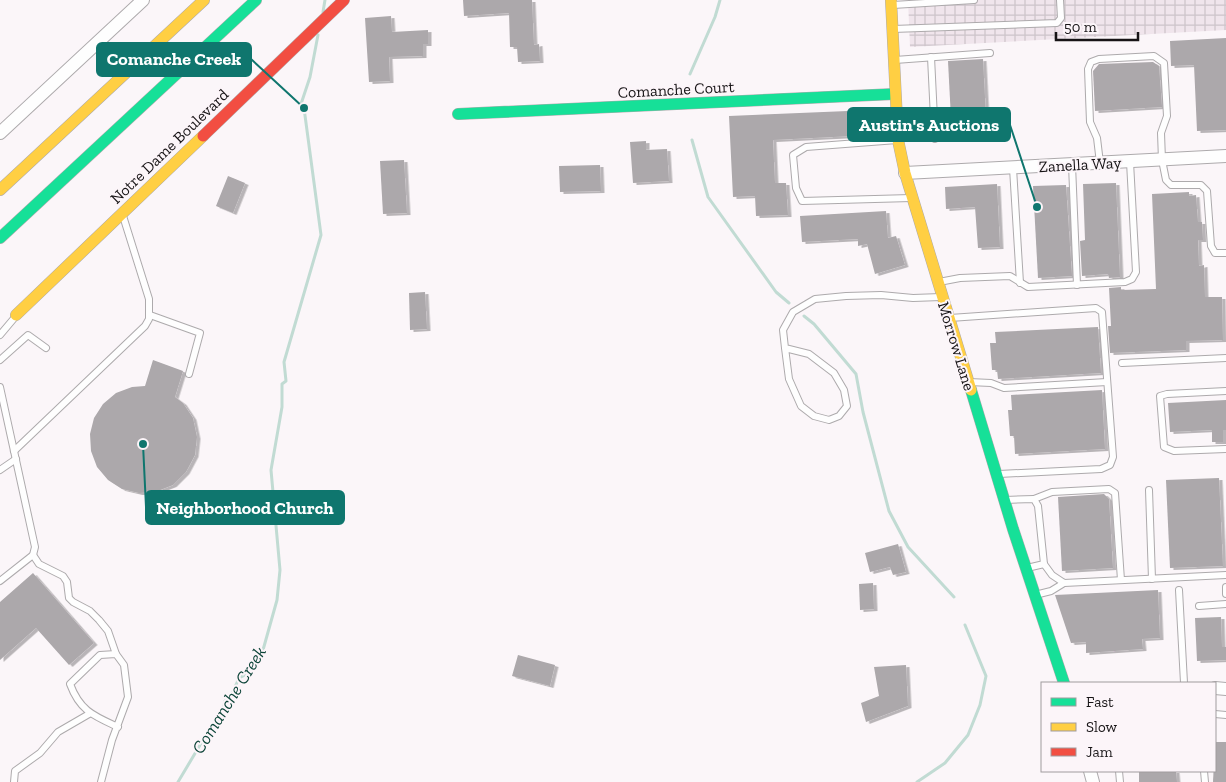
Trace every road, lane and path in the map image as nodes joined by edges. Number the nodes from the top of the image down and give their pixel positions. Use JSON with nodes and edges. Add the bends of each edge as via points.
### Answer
{"nodes":[{"id":1,"x":143,"y":0,"type":"edge"},
{"id":2,"x":204,"y":0,"type":"edge"},
{"id":3,"x":256,"y":0,"type":"edge"},
{"id":4,"x":344,"y":0,"type":"edge"},
{"id":5,"x":974,"y":0,"type":"edge"},
{"id":6,"x":1060,"y":0,"type":"edge"},
{"id":7,"x":891,"y":2,"type":"edge"},
{"id":8,"x":892,"y":29,"type":"junction"},
{"id":9,"x":990,"y":53,"type":"dead end"},
{"id":10,"x":931,"y":57,"type":"junction"},
{"id":11,"x":894,"y":60,"type":"junction"},
{"id":12,"x":895,"y":94,"type":"junction"},
{"id":13,"x":458,"y":114,"type":"dead end"},
{"id":14,"x":0,"y":134,"type":"edge"},
{"id":15,"x":935,"y":139,"type":"dead end"},
{"id":16,"x":898,"y":140,"type":"junction"},
{"id":17,"x":1226,"y":156,"type":"edge"},
{"id":18,"x":1162,"y":160,"type":"junction"},
{"id":19,"x":1130,"y":162,"type":"junction"},
{"id":20,"x":1100,"y":163,"type":"junction"},
{"id":21,"x":1072,"y":165,"type":"junction"},
{"id":22,"x":1014,"y":168,"type":"junction"},
{"id":23,"x":905,"y":173,"type":"junction"},
{"id":24,"x":0,"y":190,"type":"edge"},
{"id":25,"x":912,"y":198,"type":"junction"},
{"id":26,"x":122,"y":214,"type":"junction"},
{"id":27,"x":0,"y":238,"type":"edge"},
{"id":28,"x":1226,"y":253,"type":"edge"},
{"id":29,"x":938,"y":283,"type":"junction"},
{"id":30,"x":1020,"y":283,"type":"junction"},
{"id":31,"x":1077,"y":285,"type":"junction"},
{"id":32,"x":942,"y":297,"type":"junction"},
{"id":33,"x":16,"y":315,"type":"joint"},
{"id":34,"x":150,"y":315,"type":"junction"},
{"id":35,"x":949,"y":318,"type":"junction"},
{"id":36,"x":0,"y":335,"type":"edge"},
{"id":37,"x":46,"y":348,"type":"dead end"},
{"id":38,"x":784,"y":348,"type":"junction"},
{"id":39,"x":1226,"y":358,"type":"edge"},
{"id":40,"x":0,"y":360,"type":"edge"},
{"id":41,"x":1122,"y":363,"type":"dead end"},
{"id":42,"x":189,"y":374,"type":"dead end"},
{"id":43,"x":968,"y":382,"type":"junction"},
{"id":44,"x":1107,"y":382,"type":"junction"},
{"id":45,"x":0,"y":387,"type":"edge"},
{"id":46,"x":1226,"y":391,"type":"edge"},
{"id":47,"x":1226,"y":449,"type":"edge"},
{"id":48,"x":14,"y":451,"type":"junction"},
{"id":49,"x":16,"y":459,"type":"junction"},
{"id":50,"x":0,"y":470,"type":"edge"},
{"id":51,"x":996,"y":474,"type":"junction"},
{"id":52,"x":1149,"y":490,"type":"dead end"},
{"id":53,"x":1034,"y":499,"type":"junction"},
{"id":54,"x":1004,"y":500,"type":"junction"},
{"id":55,"x":33,"y":555,"type":"junction"},
{"id":56,"x":1044,"y":564,"type":"junction"},
{"id":57,"x":1026,"y":568,"type":"junction"},
{"id":58,"x":1226,"y":575,"type":"edge"},
{"id":59,"x":1152,"y":579,"type":"junction"},
{"id":60,"x":1121,"y":580,"type":"junction"},
{"id":61,"x":0,"y":581,"type":"edge"},
{"id":62,"x":1064,"y":583,"type":"junction"},
{"id":63,"x":1226,"y":587,"type":"edge"},
{"id":64,"x":1179,"y":590,"type":"dead end"},
{"id":65,"x":1226,"y":594,"type":"edge"},
{"id":66,"x":1035,"y":595,"type":"junction"},
{"id":67,"x":1226,"y":604,"type":"edge"},
{"id":68,"x":1198,"y":606,"type":"dead end"},
{"id":69,"x":116,"y":654,"type":"junction"},
{"id":70,"x":1064,"y":682,"type":"edge"},
{"id":71,"x":1184,"y":682,"type":"edge"},
{"id":72,"x":89,"y":714,"type":"junction"},
{"id":73,"x":118,"y":727,"type":"junction"},
{"id":74,"x":14,"y":782,"type":"edge"},
{"id":75,"x":101,"y":782,"type":"edge"}],
"edges":[{"from":1,"to":14,"type":"street"},
{"from":2,"to":24,"type":"main road"},
{"from":3,"to":27,"type":"main road"},
{"from":4,"to":26,"type":"main road","name":"Notre Dame Boulevard"},
{"from":5,"to":7,"type":"lane"},
{"from":6,"to":8,"type":"lane","via":[[1061,18],[1057,23]]},
{"from":7,"to":8,"type":"main road","name":"Morrow Lane"},
{"from":8,"to":11,"type":"main road","name":"Morrow Lane"},
{"from":9,"to":10,"type":"lane"},
{"from":10,"to":11,"type":"lane"},
{"from":10,"to":15,"type":"lane"},
{"from":11,"to":12,"type":"main road","name":"Morrow Lane"},
{"from":12,"to":13,"type":"main road","name":"Comanche Court"},
{"from":12,"to":16,"type":"main road","name":"Morrow Lane"},
{"from":16,"to":23,"type":"main road","name":"Morrow Lane"},
{"from":16,"to":25,"type":"lane","via":[[806,147],[794,155],[796,188],[802,201]]},
{"from":17,"to":18,"type":"street","name":"Zanella Way"},
{"from":18,"to":19,"type":"street","name":"Zanella Way"},
{"from":18,"to":20,"type":"lane","via":[[1161,133],[1167,116],[1164,63],[1154,56],[1108,58],[1091,62],[1088,68],[1090,122],[1097,138]]},
{"from":18,"to":28,"type":"lane","via":[[1166,180],[1171,185],[1201,185],[1207,191],[1211,246],[1215,253]]},
{"from":19,"to":20,"type":"street","name":"Zanella Way"},
{"from":19,"to":31,"type":"lane","via":[[1136,272],[1125,282]]},
{"from":20,"to":21,"type":"street","name":"Zanella Way"},
{"from":21,"to":22,"type":"street","name":"Zanella Way"},
{"from":21,"to":31,"type":"lane"},
{"from":22,"to":23,"type":"street","name":"Zanella Way"},
{"from":22,"to":30,"type":"lane"},
{"from":23,"to":25,"type":"main road","name":"Morrow Lane"},
{"from":25,"to":29,"type":"main road","name":"Morrow Lane"},
{"from":26,"to":33,"type":"main road","name":"Notre Dame Boulevard"},
{"from":26,"to":34,"type":"lane"},
{"from":29,"to":30,"type":"lane","via":[[960,278],[1010,276]]},
{"from":29,"to":32,"type":"main road","name":"Morrow Lane"},
{"from":30,"to":31,"type":"lane","via":[[1028,287]]},
{"from":32,"to":35,"type":"main road","name":"Morrow Lane"},
{"from":32,"to":38,"type":"lane","via":[[881,295],[815,299],[793,312],[783,330]]},
{"from":33,"to":36,"type":"lane"},
{"from":34,"to":42,"type":"lane","via":[[200,333]]},
{"from":34,"to":48,"type":"lane","via":[[145,326]]},
{"from":35,"to":43,"type":"main road","name":"Morrow Lane"},
{"from":35,"to":44,"type":"lane","via":[[1096,308],[1102,312]]},
{"from":37,"to":40,"type":"lane","via":[[28,335]]},
{"from":38,"to":38,"type":"lane","via":[[790,379],[801,406],[814,416],[829,420],[840,416],[847,406],[844,390],[834,373],[809,354]]},
{"from":39,"to":41,"type":"lane"},
{"from":43,"to":44,"type":"lane","via":[[992,383],[1004,388]]},
{"from":43,"to":51,"type":"main road","name":"Morrow Lane"},
{"from":44,"to":51,"type":"lane","via":[[1114,457],[1110,465],[1101,469]]},
{"from":45,"to":48,"type":"lane"},
{"from":46,"to":47,"type":"lane","via":[[1160,396],[1164,447],[1174,450]]},
{"from":48,"to":49,"type":"lane"},
{"from":49,"to":50,"type":"lane"},
{"from":49,"to":55,"type":"lane","via":[[35,547]]},
{"from":51,"to":54,"type":"main road","name":"Morrow Lane"},
{"from":52,"to":59,"type":"lane"},
{"from":53,"to":54,"type":"lane"},
{"from":53,"to":56,"type":"lane","via":[[1038,506]]},
{"from":53,"to":60,"type":"lane","via":[[1052,492],[1109,489],[1116,494]]},
{"from":54,"to":57,"type":"main road","name":"Morrow Lane"},
{"from":55,"to":61,"type":"lane"},
{"from":55,"to":69,"type":"lane","via":[[39,564],[63,576],[70,598],[99,620],[108,631]]},
{"from":56,"to":57,"type":"lane"},
{"from":56,"to":62,"type":"lane"},
{"from":57,"to":66,"type":"main road","name":"Morrow Lane"},
{"from":58,"to":59,"type":"lane"},
{"from":59,"to":60,"type":"lane"},
{"from":60,"to":62,"type":"lane"},
{"from":62,"to":66,"type":"lane"},
{"from":63,"to":65,"type":"lane"},
{"from":64,"to":71,"type":"lane"},
{"from":66,"to":70,"type":"main road","name":"Morrow Lane"},
{"from":67,"to":68,"type":"lane"},
{"from":69,"to":72,"type":"lane","via":[[100,655],[70,684]]},
{"from":69,"to":73,"type":"lane","via":[[124,665],[128,696]]},
{"from":72,"to":73,"type":"lane"},
{"from":72,"to":74,"type":"lane","via":[[58,732],[40,753],[15,771]]},
{"from":73,"to":75,"type":"lane"}]}
